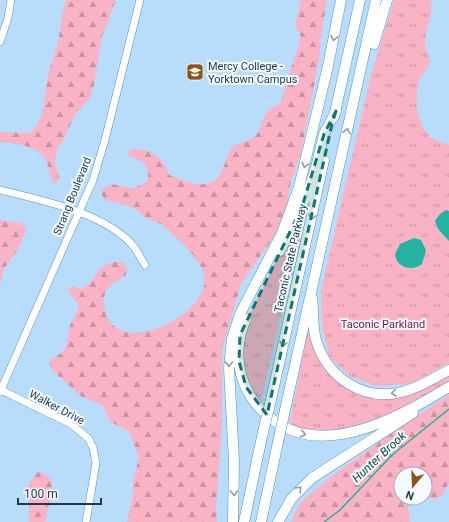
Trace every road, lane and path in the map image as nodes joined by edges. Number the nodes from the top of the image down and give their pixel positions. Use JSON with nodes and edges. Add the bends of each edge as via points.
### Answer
{"nodes":[{"id":1,"x":11,"y":0,"type":"edge"},
{"id":2,"x":140,"y":0,"type":"edge"},
{"id":3,"x":341,"y":0,"type":"edge"},
{"id":4,"x":360,"y":0,"type":"edge"},
{"id":5,"x":376,"y":0,"type":"edge"},
{"id":6,"x":387,"y":0,"type":"edge"},
{"id":7,"x":0,"y":42,"type":"edge"},
{"id":8,"x":356,"y":92,"type":"junction"},
{"id":9,"x":336,"y":111,"type":"junction"},
{"id":10,"x":0,"y":190,"type":"edge"},
{"id":11,"x":80,"y":213,"type":"junction"},
{"id":12,"x":145,"y":265,"type":"dead end"},
{"id":13,"x":311,"y":292,"type":"junction"},
{"id":14,"x":449,"y":370,"type":"edge"},
{"id":15,"x":449,"y":387,"type":"edge"},
{"id":16,"x":449,"y":390,"type":"edge"},
{"id":17,"x":0,"y":391,"type":"edge"},
{"id":18,"x":86,"y":522,"type":"edge"},
{"id":19,"x":233,"y":522,"type":"edge"},
{"id":20,"x":244,"y":522,"type":"edge"},
{"id":21,"x":261,"y":522,"type":"edge"},
{"id":22,"x":278,"y":522,"type":"edge"}],
"edges":[{"from":1,"to":7,"type":"street"},
{"from":2,"to":11,"type":"street","name":"Strang Boulevard","via":[[105,140]]},
{"from":3,"to":19,"type":"highway","one_way":true,"via":[[324,87],[299,187],[282,233],[240,314],[232,339],[229,368],[234,461]]},
{"from":4,"to":9,"type":"highway","name":"Taconic State Parkway"},
{"from":5,"to":8,"type":"highway"},
{"from":6,"to":8,"type":"highway","via":[[364,83]]},
{"from":13,"to":8,"type":"highway","one_way":true},
{"from":9,"to":15,"type":"highway","one_way":true,"via":[[324,134],[316,168],[302,207],[243,325],[238,350],[244,383],[254,402],[274,421],[297,433],[319,436],[344,434],[380,421],[417,405]]},
{"from":9,"to":20,"type":"highway","name":"Taconic State Parkway","one_way":true,"bridge":true},
{"from":10,"to":11,"type":"street"},
{"from":11,"to":12,"type":"street","via":[[111,228],[126,239]]},
{"from":11,"to":17,"type":"street","name":"Strang Boulevard"},
{"from":14,"to":13,"type":"highway","one_way":true,"via":[[416,387],[395,394],[372,393],[351,386],[333,372],[318,345],[314,330]]},
{"from":13,"to":21,"type":"highway","bridge":true},
{"from":22,"to":16,"type":"highway","one_way":true,"via":[[292,498],[312,478]]},
{"from":17,"to":18,"type":"street","name":"Walker Drive","via":[[71,424],[89,440],[94,448],[96,463]]}]}
